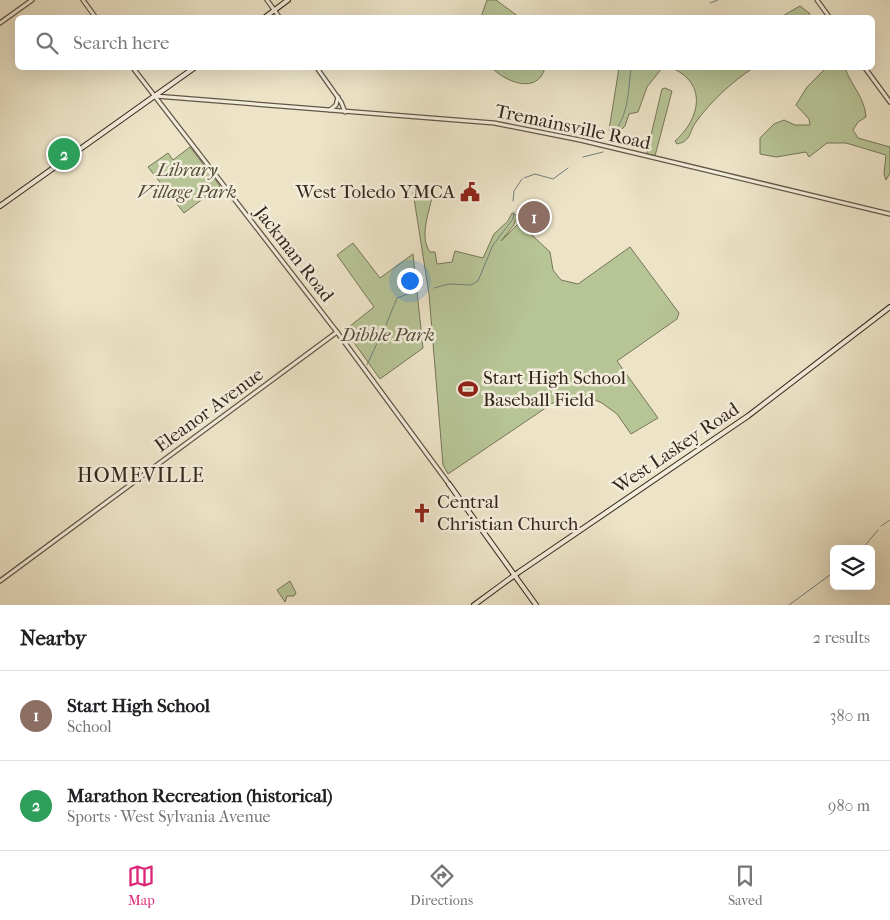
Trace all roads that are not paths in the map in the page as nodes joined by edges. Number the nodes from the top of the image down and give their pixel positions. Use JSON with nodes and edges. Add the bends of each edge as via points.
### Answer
{"nodes":[{"id":1,"x":32,"y":0,"type":"edge"},
{"id":2,"x":83,"y":0,"type":"edge"},
{"id":3,"x":267,"y":0,"type":"edge"},
{"id":4,"x":288,"y":0,"type":"edge"},
{"id":5,"x":817,"y":0,"type":"edge"},
{"id":6,"x":274,"y":10,"type":"junction"},
{"id":7,"x":94,"y":15,"type":"edge"},
{"id":8,"x":268,"y":15,"type":"edge"},
{"id":9,"x":278,"y":15,"type":"edge"},
{"id":10,"x":828,"y":15,"type":"edge"},
{"id":11,"x":0,"y":24,"type":"edge"},
{"id":12,"x":134,"y":70,"type":"edge"},
{"id":13,"x":191,"y":70,"type":"edge"},
{"id":14,"x":318,"y":70,"type":"edge"},
{"id":15,"x":866,"y":70,"type":"edge"},
{"id":16,"x":154,"y":96,"type":"junction"},
{"id":17,"x":338,"y":97,"type":"junction"},
{"id":18,"x":890,"y":102,"type":"edge"},
{"id":19,"x":329,"y":111,"type":"junction"},
{"id":20,"x":345,"y":112,"type":"junction"},
{"id":21,"x":0,"y":206,"type":"edge"},
{"id":22,"x":890,"y":214,"type":"edge"},
{"id":23,"x":890,"y":308,"type":"edge"},
{"id":24,"x":337,"y":332,"type":"junction"},
{"id":25,"x":449,"y":484,"type":"joint"},
{"id":26,"x":515,"y":575,"type":"junction"},
{"id":27,"x":0,"y":581,"type":"edge"},
{"id":28,"x":474,"y":605,"type":"edge"},
{"id":29,"x":536,"y":605,"type":"edge"}],
"edges":[{"from":1,"to":11,"type":"street"},
{"from":2,"to":7,"type":"street"},
{"from":3,"to":6,"type":"street"},
{"from":4,"to":6,"type":"main road"},
{"from":5,"to":10,"type":"street"},
{"from":6,"to":8,"type":"main road"},
{"from":6,"to":9,"type":"street"},
{"from":12,"to":16,"type":"street","name":"Jackman Road"},
{"from":13,"to":16,"type":"main road"},
{"from":14,"to":17,"type":"street"},
{"from":15,"to":18,"type":"street"},
{"from":16,"to":19,"type":"street","name":"Tremainsville Road"},
{"from":16,"to":21,"type":"main road"},
{"from":16,"to":24,"type":"street","name":"Jackman Road"},
{"from":17,"to":19,"type":"street","via":[[336,105]]},
{"from":17,"to":20,"type":"street"},
{"from":19,"to":20,"type":"street","name":"Tremainsville Road"},
{"from":20,"to":22,"type":"street","name":"Tremainsville Road","via":[[493,123],[528,129]]},
{"from":23,"to":26,"type":"main road","name":"West Laskey Road","via":[[748,416]]},
{"from":24,"to":25,"type":"street","name":"Jackman Road"},
{"from":24,"to":27,"type":"street","name":"Eleanor Avenue"},
{"from":25,"to":26,"type":"main road","name":"Jackman Road"},
{"from":26,"to":28,"type":"main road","name":"West Laskey Road"},
{"from":26,"to":29,"type":"main road","name":"Jackman Road"}]}
